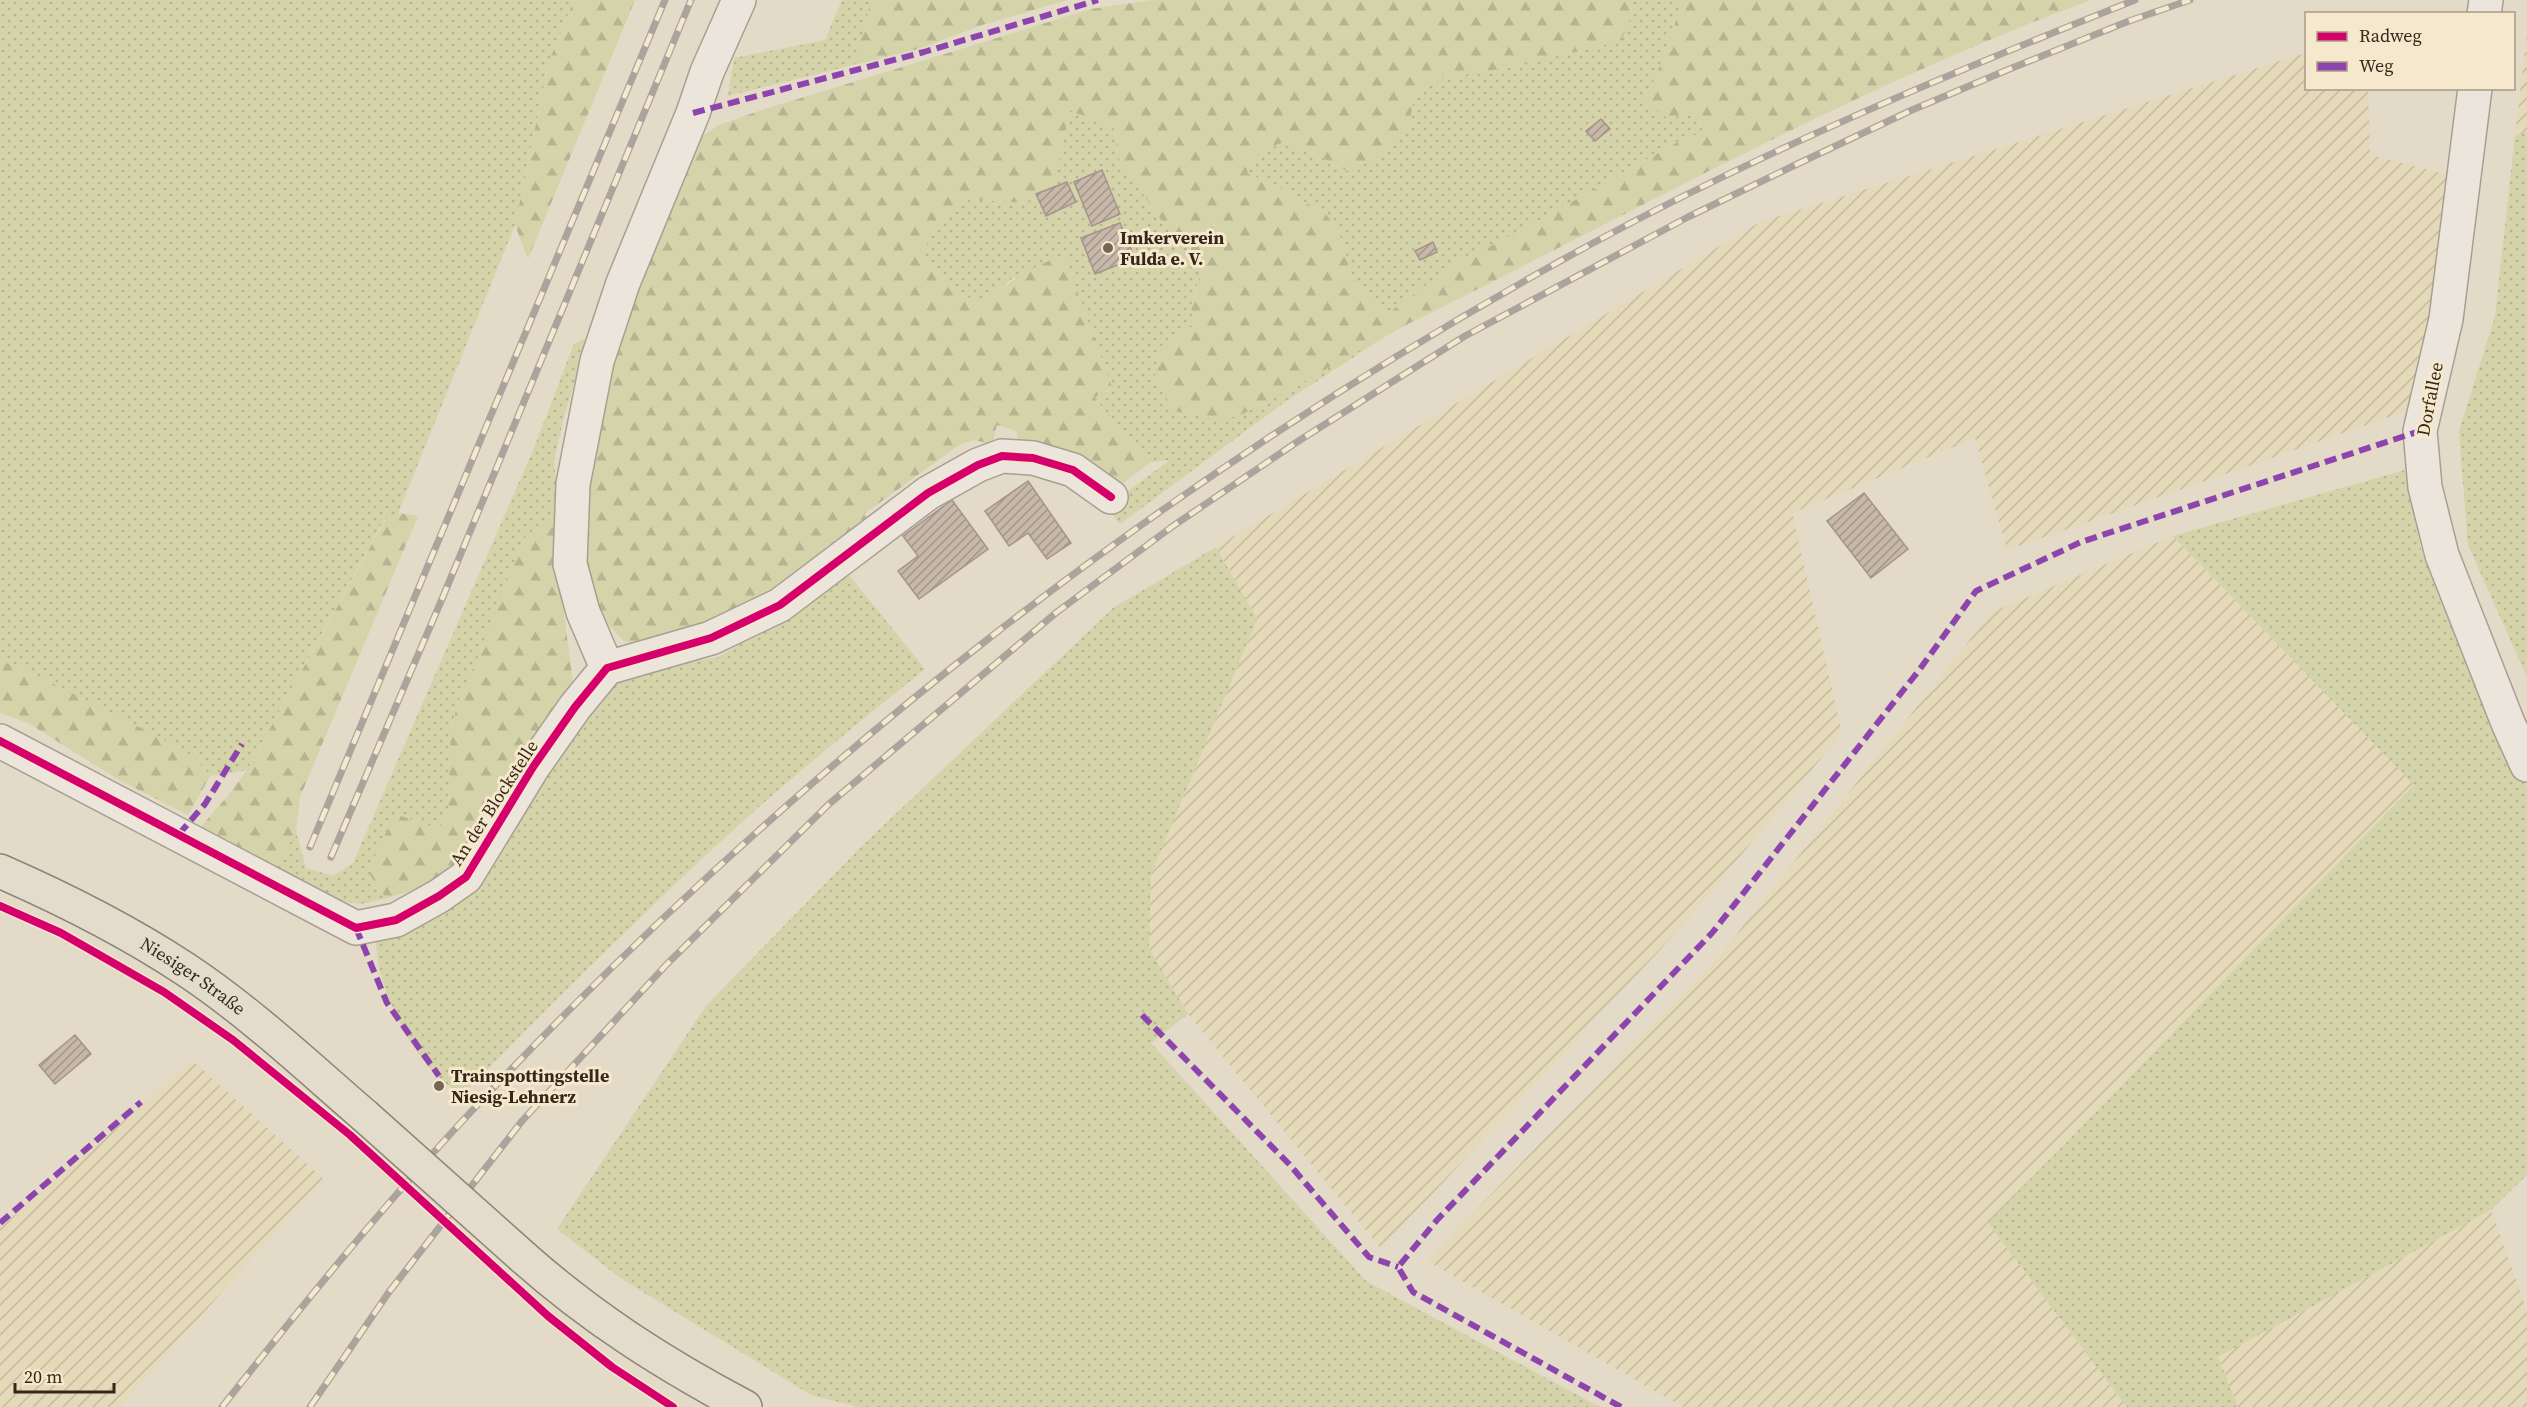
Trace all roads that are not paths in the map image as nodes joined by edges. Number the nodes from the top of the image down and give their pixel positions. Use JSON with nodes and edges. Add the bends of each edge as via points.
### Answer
{"nodes":[{"id":1,"x":739,"y":0,"type":"edge"},
{"id":2,"x":2475,"y":90,"type":"edge"},
{"id":3,"x":1111,"y":497,"type":"dead end"},
{"id":4,"x":608,"y":668,"type":"junction"},
{"id":5,"x":0,"y":741,"type":"edge"},
{"id":6,"x":2527,"y":765,"type":"edge"},
{"id":7,"x":0,"y":871,"type":"edge"},
{"id":8,"x":745,"y":1407,"type":"edge"}],
"edges":[{"from":1,"to":4,"type":"street","via":[[623,283],[597,361],[573,484],[570,564],[583,612]]},
{"from":2,"to":6,"type":"street","name":"Dorfallee","via":[[2446,320],[2420,431],[2425,487],[2442,555]]},
{"from":3,"to":4,"type":"street","via":[[1073,470],[1033,458],[1002,456],[928,493],[780,605],[711,638]]},
{"from":4,"to":5,"type":"street","name":"An der Blockstelle","via":[[533,767],[466,877],[396,920],[356,928]]},
{"from":7,"to":8,"type":"main road","name":"Niesiger Straße","bridge":true,"via":[[104,921],[186,969],[252,1018],[523,1257],[614,1331]]}]}
